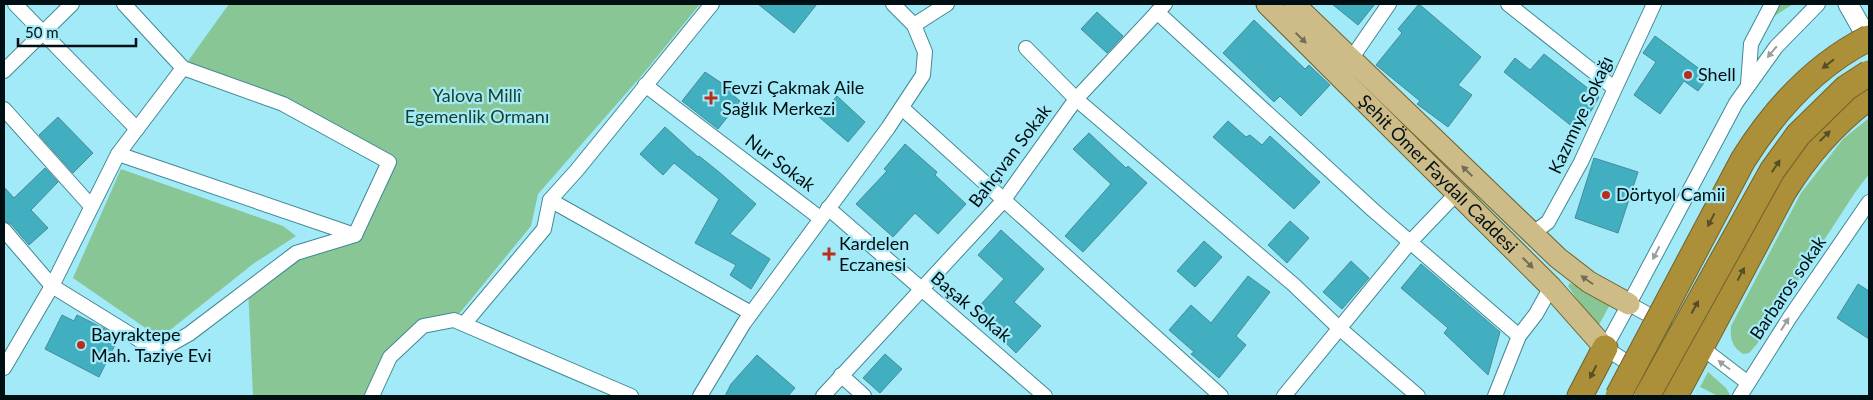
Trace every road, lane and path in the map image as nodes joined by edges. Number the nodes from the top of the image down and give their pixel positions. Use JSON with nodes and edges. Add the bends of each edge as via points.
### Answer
{"nodes":[{"id":1,"x":15,"y":4,"type":"edge"},
{"id":2,"x":72,"y":4,"type":"edge"},
{"id":3,"x":124,"y":4,"type":"edge"},
{"id":4,"x":712,"y":4,"type":"edge"},
{"id":5,"x":893,"y":4,"type":"edge"},
{"id":6,"x":947,"y":4,"type":"edge"},
{"id":7,"x":1266,"y":4,"type":"edge"},
{"id":8,"x":1294,"y":4,"type":"edge"},
{"id":9,"x":1389,"y":4,"type":"edge"},
{"id":10,"x":1508,"y":4,"type":"edge"},
{"id":11,"x":1654,"y":4,"type":"edge"},
{"id":12,"x":1772,"y":4,"type":"edge"},
{"id":13,"x":1818,"y":4,"type":"edge"},
{"id":14,"x":1848,"y":4,"type":"edge"},
{"id":15,"x":1161,"y":8,"type":"edge"},
{"id":16,"x":914,"y":25,"type":"junction"},
{"id":17,"x":43,"y":33,"type":"junction"},
{"id":18,"x":1869,"y":37,"type":"edge"},
{"id":19,"x":1026,"y":48,"type":"dead end"},
{"id":20,"x":1351,"y":59,"type":"junction"},
{"id":21,"x":184,"y":68,"type":"junction"},
{"id":22,"x":4,"y":72,"type":"edge"},
{"id":23,"x":1869,"y":73,"type":"edge"},
{"id":24,"x":1748,"y":84,"type":"junction"},
{"id":25,"x":644,"y":85,"type":"junction"},
{"id":26,"x":1614,"y":88,"type":"junction"},
{"id":27,"x":1869,"y":97,"type":"edge"},
{"id":28,"x":1076,"y":99,"type":"junction"},
{"id":29,"x":902,"y":108,"type":"junction"},
{"id":30,"x":4,"y":109,"type":"edge"},
{"id":31,"x":137,"y":129,"type":"junction"},
{"id":32,"x":118,"y":154,"type":"junction"},
{"id":33,"x":1457,"y":193,"type":"junction"},
{"id":34,"x":550,"y":200,"type":"junction"},
{"id":35,"x":1003,"y":201,"type":"junction"},
{"id":36,"x":1869,"y":202,"type":"edge"},
{"id":37,"x":91,"y":206,"type":"junction"},
{"id":38,"x":824,"y":213,"type":"junction"},
{"id":39,"x":4,"y":230,"type":"edge"},
{"id":40,"x":1532,"y":234,"type":"junction"},
{"id":41,"x":356,"y":235,"type":"junction"},
{"id":42,"x":1411,"y":241,"type":"junction"},
{"id":43,"x":52,"y":286,"type":"junction"},
{"id":44,"x":1552,"y":286,"type":"junction"},
{"id":45,"x":921,"y":290,"type":"junction"},
{"id":46,"x":1629,"y":304,"type":"junction"},
{"id":47,"x":751,"y":313,"type":"junction"},
{"id":48,"x":464,"y":324,"type":"junction"},
{"id":49,"x":1338,"y":327,"type":"junction"},
{"id":50,"x":1519,"y":336,"type":"junction"},
{"id":51,"x":1700,"y":347,"type":"junction"},
{"id":52,"x":1605,"y":348,"type":"junction"},
{"id":53,"x":6,"y":359,"type":"edge"},
{"id":54,"x":841,"y":375,"type":"junction"},
{"id":55,"x":1748,"y":383,"type":"junction"},
{"id":56,"x":1680,"y":395,"type":"edge"},
{"id":57,"x":372,"y":396,"type":"edge"},
{"id":58,"x":631,"y":396,"type":"edge"},
{"id":59,"x":700,"y":396,"type":"edge"},
{"id":60,"x":823,"y":396,"type":"edge"},
{"id":61,"x":864,"y":396,"type":"edge"},
{"id":62,"x":1045,"y":396,"type":"edge"},
{"id":63,"x":1221,"y":396,"type":"edge"},
{"id":64,"x":1284,"y":396,"type":"edge"},
{"id":65,"x":1418,"y":396,"type":"edge"},
{"id":66,"x":1495,"y":396,"type":"edge"},
{"id":67,"x":1580,"y":396,"type":"edge"},
{"id":68,"x":1618,"y":396,"type":"edge"},
{"id":69,"x":1647,"y":396,"type":"edge"},
{"id":70,"x":1740,"y":396,"type":"edge"}],
"edges":[{"from":1,"to":17,"type":"street"},
{"from":2,"to":17,"type":"street"},
{"from":3,"to":21,"type":"street"},
{"from":4,"to":25,"type":"street"},
{"from":5,"to":16,"type":"street"},
{"from":6,"to":16,"type":"street"},
{"from":7,"to":33,"type":"main road","name":"Şehit Ömer Faydalı Caddesi","one_way":true},
{"from":8,"to":20,"type":"main road","name":"Şehit Ömer Faydalı Caddesi"},
{"from":9,"to":20,"type":"street"},
{"from":10,"to":26,"type":"street"},
{"from":11,"to":26,"type":"street","name":"Kazımıye Sokağı"},
{"from":12,"to":24,"type":"street","via":[[1751,44]]},
{"from":13,"to":24,"type":"street","one_way":true,"via":[[1776,47]]},
{"from":14,"to":18,"type":"street"},
{"from":15,"to":28,"type":"street","name":"Bahçıvan Sokak"},
{"from":15,"to":42,"type":"street","via":[[1373,210]]},
{"from":16,"to":29,"type":"street","via":[[925,52],[923,75]]},
{"from":17,"to":22,"type":"street"},
{"from":17,"to":31,"type":"street"},
{"from":18,"to":68,"type":"highway","one_way":true,"bridge":true,"via":[[1842,53],[1792,93],[1763,127],[1742,160]]},
{"from":19,"to":28,"type":"street"},
{"from":40,"to":20,"type":"main road","name":"Şehit Ömer Faydalı Caddesi","one_way":true},
{"from":21,"to":31,"type":"street"},
{"from":21,"to":41,"type":"street","via":[[283,104],[389,162]]},
{"from":69,"to":23,"type":"highway","one_way":true,"bridge":true,"via":[[1772,171],[1798,135],[1846,88]]},
{"from":24,"to":46,"type":"street","one_way":true,"via":[[1718,134]]},
{"from":25,"to":34,"type":"street"},
{"from":25,"to":38,"type":"street","name":"Nur Sokak"},
{"from":26,"to":40,"type":"street","name":"Kazımıye Sokağı","via":[[1581,162],[1548,222]]},
{"from":51,"to":27,"type":"highway","one_way":true,"via":[[1801,165],[1816,144]]},
{"from":28,"to":35,"type":"street","name":"Bahçıvan Sokak"},
{"from":28,"to":49,"type":"street","via":[[1294,285]]},
{"from":29,"to":35,"type":"street"},
{"from":29,"to":38,"type":"street"},
{"from":30,"to":37,"type":"street"},
{"from":31,"to":32,"type":"street"},
{"from":32,"to":37,"type":"street"},
{"from":32,"to":41,"type":"street"},
{"from":33,"to":42,"type":"street"},
{"from":33,"to":44,"type":"main road","name":"Şehit Ömer Faydalı Caddesi","one_way":true},
{"from":34,"to":47,"type":"street"},
{"from":34,"to":48,"type":"street","via":[[544,229]]},
{"from":35,"to":45,"type":"street","name":"Bahçıvan Sokak"},
{"from":35,"to":63,"type":"street"},
{"from":55,"to":36,"type":"street","name":"Barbaros sokak","one_way":true},
{"from":37,"to":43,"type":"street"},
{"from":38,"to":45,"type":"street","name":"Başak Sokak"},
{"from":38,"to":47,"type":"street"},
{"from":39,"to":43,"type":"street"},
{"from":46,"to":40,"type":"main road","name":"Şehit Ömer Faydalı Caddesi","one_way":true,"via":[[1589,282]]},
{"from":41,"to":43,"type":"street","via":[[296,253],[189,334],[166,347],[146,344]]},
{"from":42,"to":49,"type":"street"},
{"from":42,"to":50,"type":"street"},
{"from":43,"to":53,"type":"street"},
{"from":44,"to":50,"type":"street"},
{"from":44,"to":52,"type":"main road","name":"Şehit Ömer Faydalı Caddesi"},
{"from":45,"to":54,"type":"street","name":"Bahçıvan Sokak"},
{"from":45,"to":62,"type":"street","name":"Başak Sokak"},
{"from":46,"to":51,"type":"street"},
{"from":46,"to":52,"type":"street"},
{"from":47,"to":59,"type":"street"},
{"from":48,"to":57,"type":"street","via":[[454,320],[423,326],[390,357]]},
{"from":48,"to":58,"type":"street"},
{"from":49,"to":64,"type":"street"},
{"from":49,"to":65,"type":"street"},
{"from":50,"to":66,"type":"street"},
{"from":55,"to":51,"type":"street","one_way":true},
{"from":51,"to":56,"type":"highway"},
{"from":52,"to":56,"type":"street"},
{"from":52,"to":67,"type":"highway","one_way":true},
{"from":54,"to":60,"type":"street","name":"Bahçıvan Sokak"},
{"from":54,"to":61,"type":"street"},
{"from":55,"to":70,"type":"street","name":"Barbaros sokak"}]}
